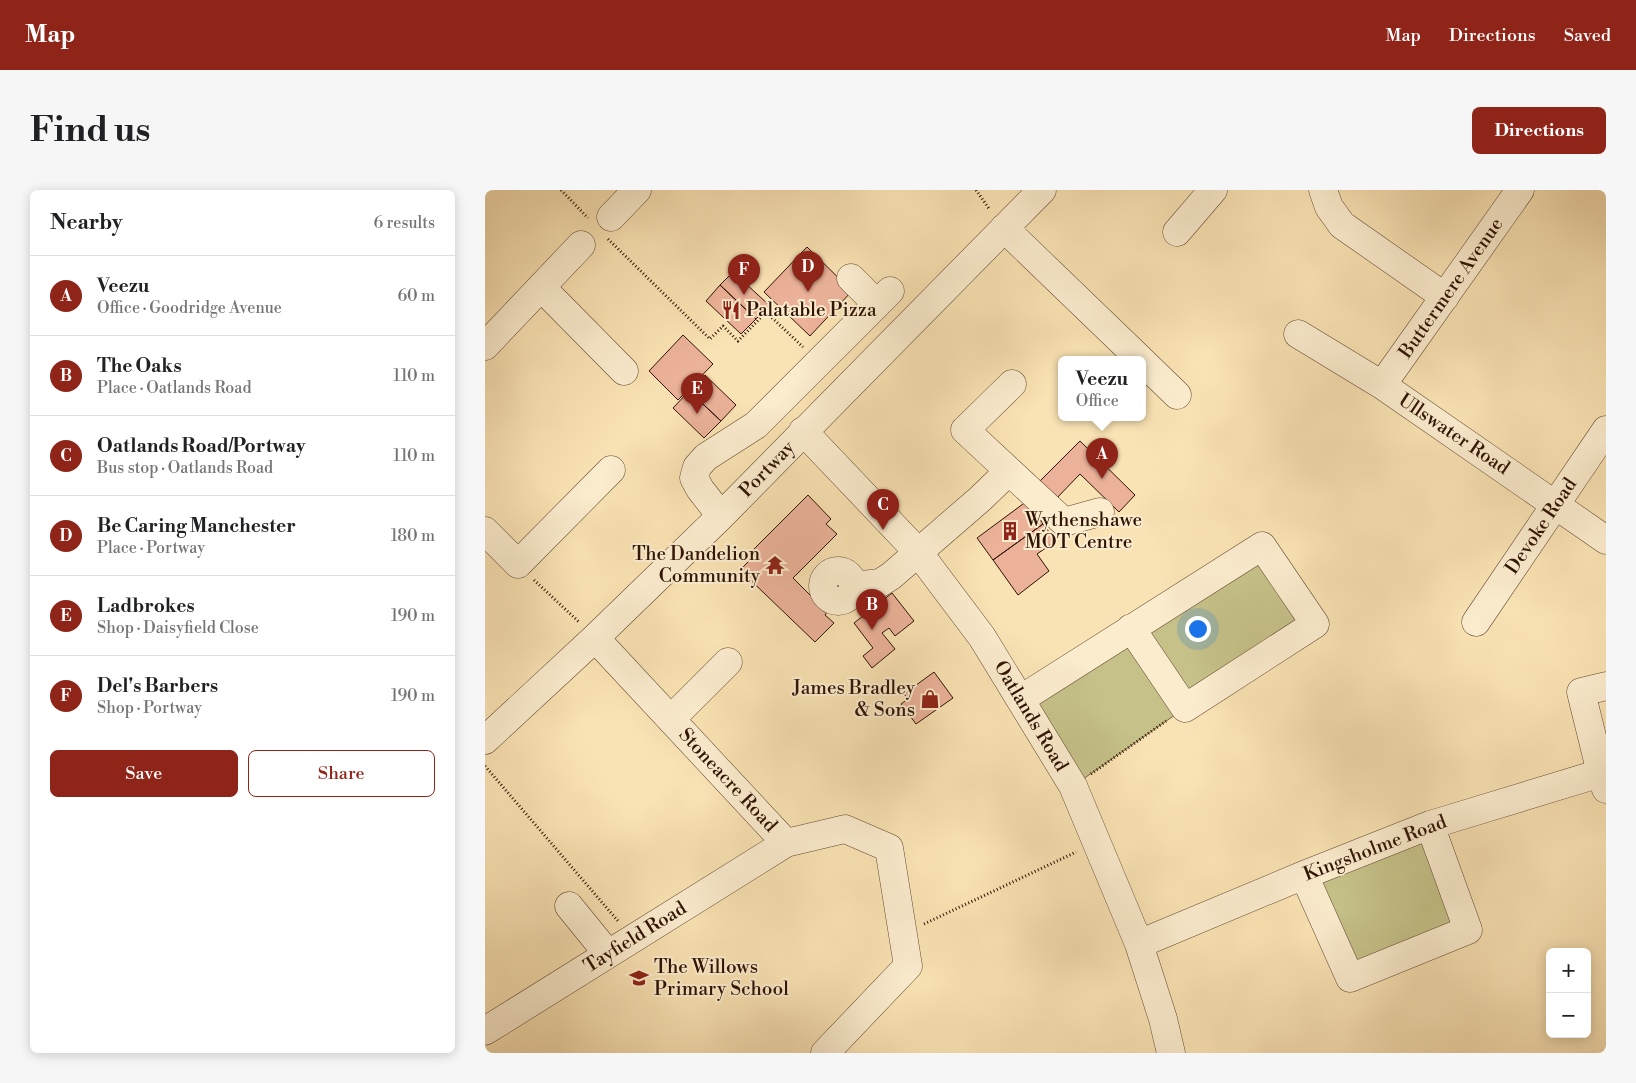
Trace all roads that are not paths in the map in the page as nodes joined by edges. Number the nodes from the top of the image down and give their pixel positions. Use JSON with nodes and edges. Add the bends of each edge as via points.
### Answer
{"nodes":[{"id":1,"x":637,"y":190,"type":"edge"},
{"id":2,"x":1042,"y":190,"type":"edge"},
{"id":3,"x":1323,"y":190,"type":"edge"},
{"id":4,"x":1520,"y":190,"type":"edge"},
{"id":5,"x":1210,"y":204,"type":"edge"},
{"id":6,"x":1004,"y":228,"type":"junction"},
{"id":7,"x":1177,"y":232,"type":"dead end"},
{"id":8,"x":851,"y":278,"type":"dead end"},
{"id":9,"x":541,"y":287,"type":"junction"},
{"id":10,"x":1445,"y":297,"type":"junction"},
{"id":11,"x":1298,"y":334,"type":"dead end"},
{"id":12,"x":486,"y":341,"type":"edge"},
{"id":13,"x":1136,"y":356,"type":"edge"},
{"id":14,"x":1146,"y":366,"type":"edge"},
{"id":15,"x":624,"y":371,"type":"dead end"},
{"id":16,"x":1012,"y":384,"type":"dead end"},
{"id":17,"x":1382,"y":385,"type":"junction"},
{"id":18,"x":1177,"y":395,"type":"dead end"},
{"id":19,"x":1606,"y":430,"type":"edge"},
{"id":20,"x":803,"y":431,"type":"junction"},
{"id":21,"x":611,"y":470,"type":"dead end"},
{"id":22,"x":1009,"y":471,"type":"junction"},
{"id":23,"x":1555,"y":504,"type":"junction"},
{"id":24,"x":1100,"y":512,"type":"dead end"},
{"id":25,"x":721,"y":516,"type":"junction"},
{"id":26,"x":485,"y":532,"type":"edge"},
{"id":27,"x":1606,"y":540,"type":"edge"},
{"id":28,"x":918,"y":552,"type":"junction"},
{"id":29,"x":854,"y":586,"type":"dead end"},
{"id":30,"x":1476,"y":622,"type":"dead end"},
{"id":31,"x":1131,"y":628,"type":"junction"},
{"id":32,"x":595,"y":638,"type":"junction"},
{"id":33,"x":728,"y":662,"type":"dead end"},
{"id":34,"x":1594,"y":689,"type":"edge"},
{"id":35,"x":1021,"y":699,"type":"junction"},
{"id":36,"x":671,"y":719,"type":"junction"},
{"id":37,"x":485,"y":740,"type":"edge"},
{"id":38,"x":1604,"y":782,"type":"edge"},
{"id":39,"x":1430,"y":826,"type":"junction"},
{"id":40,"x":786,"y":843,"type":"junction"},
{"id":41,"x":1304,"y":875,"type":"junction"},
{"id":42,"x":569,"y":906,"type":"dead end"},
{"id":43,"x":1139,"y":944,"type":"junction"},
{"id":44,"x":609,"y":954,"type":"junction"},
{"id":45,"x":485,"y":1031,"type":"edge"},
{"id":46,"x":825,"y":1053,"type":"edge"},
{"id":47,"x":1171,"y":1053,"type":"edge"}],
"edges":[{"from":1,"to":9,"type":"street"},
{"from":2,"to":6,"type":"street","name":"Portway"},
{"from":3,"to":10,"type":"street","via":[[1329,207],[1342,225]]},
{"from":4,"to":10,"type":"street","name":"Buttermere Avenue"},
{"from":5,"to":7,"type":"street"},
{"from":6,"to":13,"type":"street"},
{"from":6,"to":20,"type":"street","name":"Portway"},
{"from":8,"to":25,"type":"street","via":[[884,297],[755,425],[706,457],[697,468],[694,478]]},
{"from":9,"to":12,"type":"street"},
{"from":9,"to":15,"type":"street"},
{"from":10,"to":17,"type":"street","name":"Buttermere Avenue"},
{"from":11,"to":17,"type":"street","name":"Ullswater Road"},
{"from":14,"to":18,"type":"street"},
{"from":16,"to":22,"type":"street","via":[[965,430]]},
{"from":17,"to":23,"type":"street","name":"Ullswater Road"},
{"from":19,"to":23,"type":"street","name":"Devoke Road"},
{"from":20,"to":25,"type":"street","name":"Portway"},
{"from":20,"to":28,"type":"street","name":"Oatlands Road"},
{"from":21,"to":26,"type":"street","via":[[518,564]]},
{"from":22,"to":24,"type":"street","via":[[1064,522]]},
{"from":22,"to":28,"type":"street"},
{"from":23,"to":27,"type":"street","name":"Ullswater Road"},
{"from":23,"to":30,"type":"street","name":"Devoke Road"},
{"from":25,"to":32,"type":"street","name":"Portway"},
{"from":28,"to":29,"type":"street","via":[[880,583]]},
{"from":28,"to":35,"type":"street","name":"Oatlands Road","via":[[982,637]]},
{"from":31,"to":31,"type":"street","via":[[1262,546],[1315,624],[1185,708]]},
{"from":31,"to":35,"type":"street"},
{"from":32,"to":36,"type":"street","name":"Stoneacre Road"},
{"from":32,"to":37,"type":"street","name":"Portway"},
{"from":33,"to":36,"type":"street"},
{"from":34,"to":38,"type":"street"},
{"from":35,"to":43,"type":"street","name":"Oatlands Road","via":[[1073,786]]},
{"from":36,"to":40,"type":"street","name":"Stoneacre Road"},
{"from":38,"to":39,"type":"street","name":"Kingsholme Road"},
{"from":39,"to":41,"type":"street","name":"Kingsholme Road"},
{"from":39,"to":41,"type":"street","via":[[1467,930],[1349,978]]},
{"from":40,"to":44,"type":"street","name":"Tayfield Road"},
{"from":40,"to":46,"type":"street","name":"Stoneacre Road","via":[[845,829],[889,848],[908,966]]},
{"from":41,"to":43,"type":"street","name":"Kingsholme Road"},
{"from":42,"to":44,"type":"street"},
{"from":43,"to":47,"type":"street","name":"Oatlands Road"},
{"from":44,"to":45,"type":"street","name":"Tayfield Road"}]}
